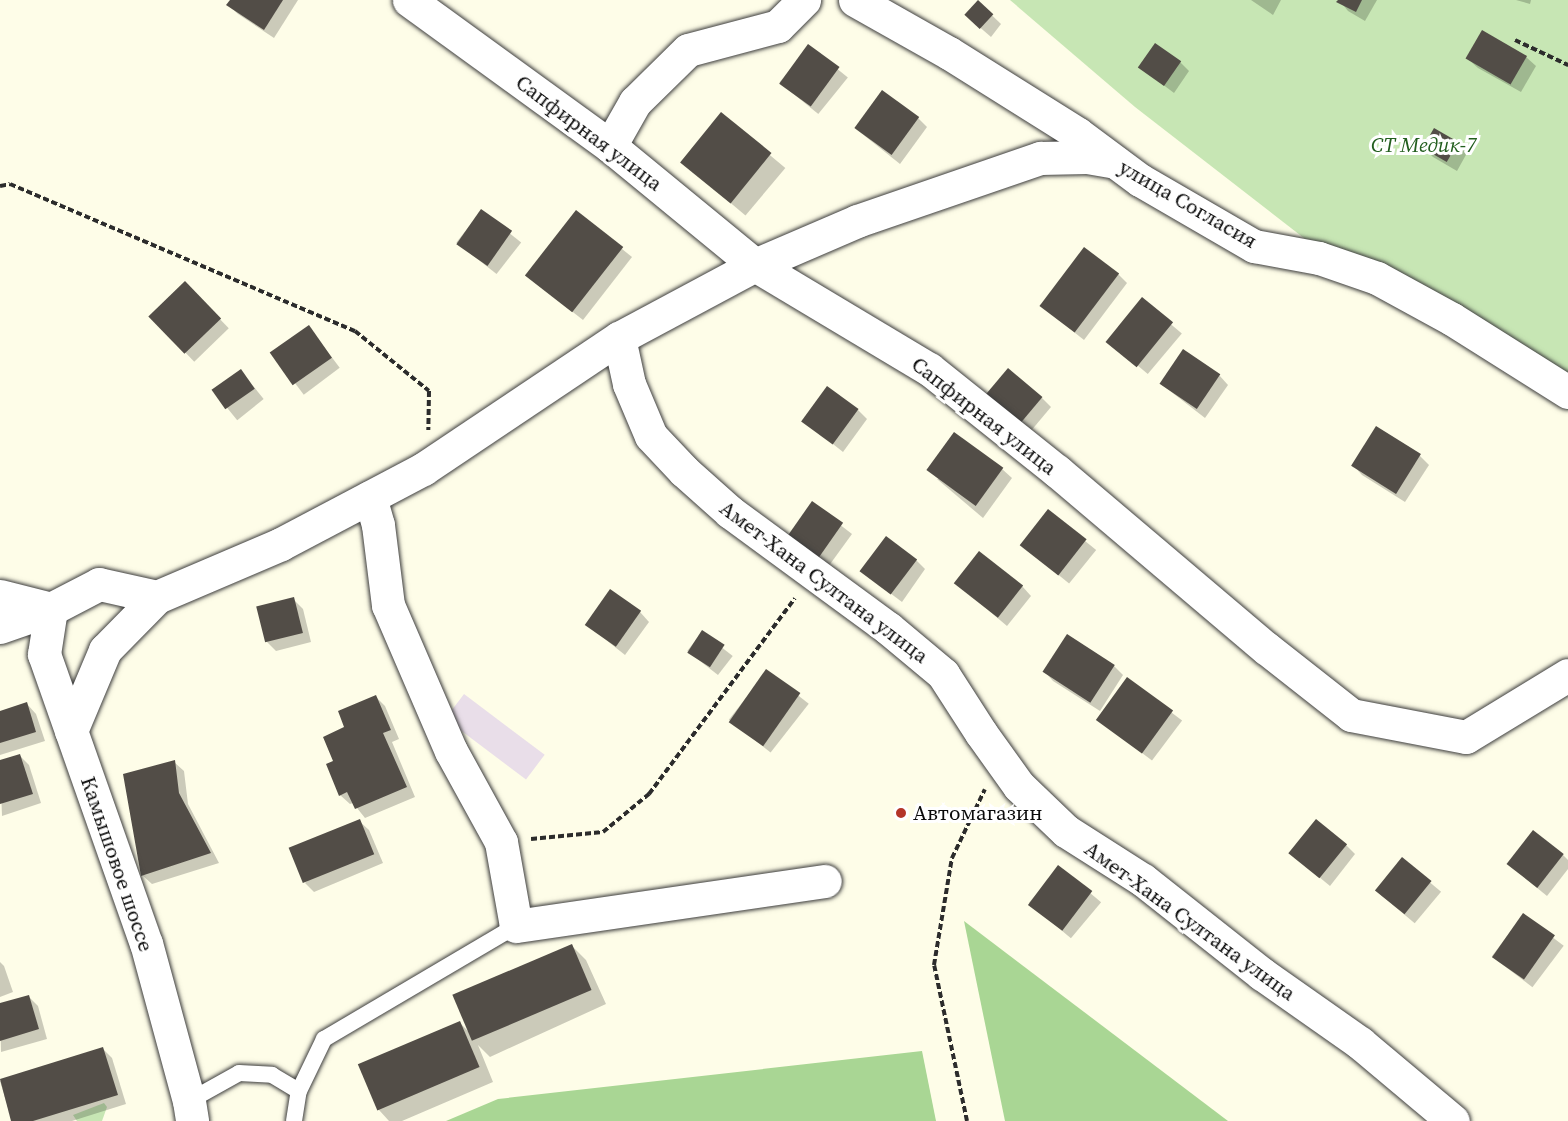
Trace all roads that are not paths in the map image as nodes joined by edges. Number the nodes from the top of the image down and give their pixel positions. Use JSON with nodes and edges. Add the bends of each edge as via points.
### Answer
{"nodes":[{"id":1,"x":409,"y":0,"type":"edge"},
{"id":2,"x":804,"y":0,"type":"edge"},
{"id":3,"x":855,"y":0,"type":"edge"},
{"id":4,"x":610,"y":146,"type":"junction"},
{"id":5,"x":1115,"y":162,"type":"junction"},
{"id":6,"x":755,"y":265,"type":"junction"},
{"id":7,"x":618,"y":338,"type":"junction"},
{"id":8,"x":1568,"y":392,"type":"edge"},
{"id":9,"x":370,"y":496,"type":"junction"},
{"id":10,"x":0,"y":596,"type":"edge"},
{"id":11,"x":157,"y":597,"type":"junction"},
{"id":12,"x":51,"y":609,"type":"junction"},
{"id":13,"x":0,"y":627,"type":"edge"},
{"id":14,"x":1568,"y":675,"type":"edge"},
{"id":15,"x":71,"y":731,"type":"junction"},
{"id":16,"x":825,"y":881,"type":"dead end"},
{"id":17,"x":516,"y":926,"type":"junction"},
{"id":18,"x":299,"y":1091,"type":"junction"},
{"id":19,"x":190,"y":1111,"type":"edge"},
{"id":20,"x":294,"y":1121,"type":"edge"},
{"id":21,"x":1453,"y":1121,"type":"edge"}],
"edges":[{"from":1,"to":4,"type":"street","name":"Сапфирная улица"},
{"from":2,"to":4,"type":"street","via":[[778,26],[688,50],[635,102]]},
{"from":3,"to":5,"type":"street","name":"улица Согласия","via":[[949,53],[1078,134]]},
{"from":4,"to":6,"type":"street","name":"Сапфирная улица"},
{"from":5,"to":6,"type":"street","via":[[1087,157],[1040,158],[857,221]]},
{"from":5,"to":8,"type":"street","name":"улица Согласия","via":[[1254,246],[1319,258],[1377,278],[1452,319]]},
{"from":6,"to":7,"type":"street"},
{"from":6,"to":14,"type":"street","name":"Сапфирная улица","via":[[929,369],[1351,715],[1466,737]]},
{"from":7,"to":9,"type":"street","via":[[427,466]]},
{"from":7,"to":21,"type":"street","name":"Амет-Хана Султана улица","via":[[629,384],[651,436],[730,512],[888,628],[943,674],[1019,786],[1066,831],[1143,880],[1262,974],[1360,1043]]},
{"from":9,"to":11,"type":"street","via":[[281,544]]},
{"from":9,"to":17,"type":"street","via":[[378,525],[388,605],[451,751],[501,842]]},
{"from":10,"to":12,"type":"street"},
{"from":11,"to":12,"type":"street","via":[[99,584]]},
{"from":11,"to":15,"type":"street","via":[[105,650]]},
{"from":12,"to":13,"type":"street"},
{"from":12,"to":15,"type":"street","name":"Камышовое шоссе","via":[[44,654]]},
{"from":15,"to":19,"type":"street","name":"Камышовое шоссе","via":[[146,943]]},
{"from":16,"to":17,"type":"street"},
{"from":17,"to":18,"type":"lane","via":[[324,1039]]},
{"from":18,"to":19,"type":"lane","via":[[272,1075],[239,1073]]},
{"from":18,"to":20,"type":"lane"}]}
